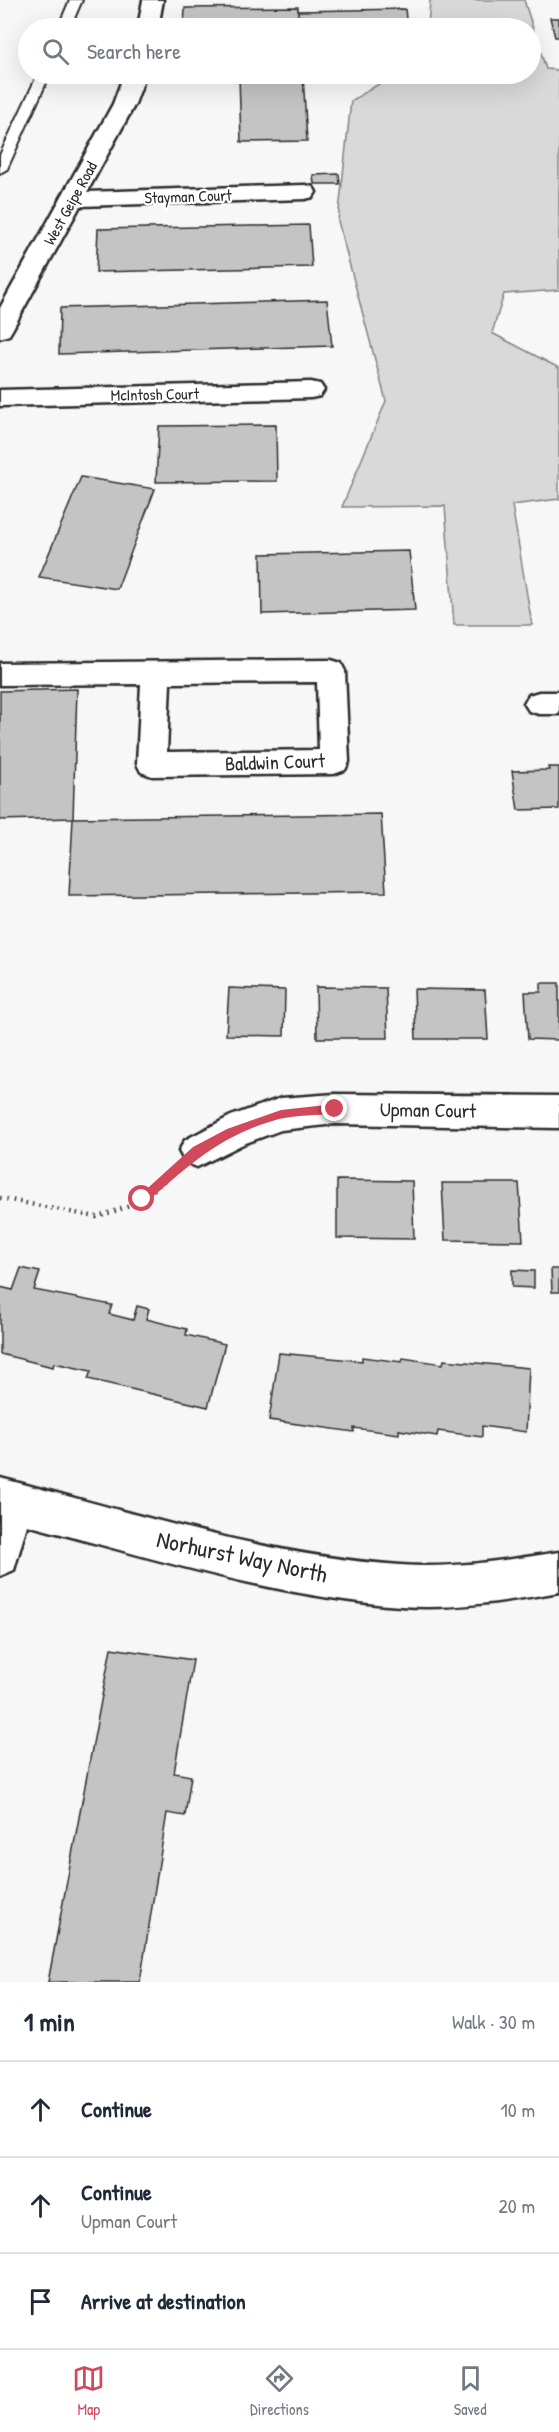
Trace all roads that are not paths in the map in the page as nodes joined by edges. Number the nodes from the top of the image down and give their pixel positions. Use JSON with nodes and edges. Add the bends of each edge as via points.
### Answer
{"nodes":[{"id":1,"x":76,"y":0,"type":"edge"},
{"id":2,"x":153,"y":0,"type":"edge"},
{"id":3,"x":68,"y":18,"type":"edge"},
{"id":4,"x":150,"y":18,"type":"edge"},
{"id":5,"x":40,"y":84,"type":"edge"},
{"id":6,"x":131,"y":84,"type":"edge"},
{"id":7,"x":0,"y":170,"type":"edge"},
{"id":8,"x":305,"y":192,"type":"dead end"},
{"id":9,"x":72,"y":199,"type":"junction"},
{"id":10,"x":0,"y":330,"type":"edge"},
{"id":11,"x":311,"y":390,"type":"dead end"},
{"id":12,"x":0,"y":398,"type":"edge"},
{"id":13,"x":156,"y":673,"type":"junction"},
{"id":14,"x":0,"y":675,"type":"edge"},
{"id":15,"x":559,"y":1112,"type":"edge"},
{"id":16,"x":197,"y":1151,"type":"road end"},
{"id":17,"x":6,"y":1500,"type":"edge"},
{"id":18,"x":0,"y":1556,"type":"edge"},
{"id":19,"x":559,"y":1572,"type":"edge"}],
"edges":[{"from":1,"to":3,"type":"lane"},
{"from":2,"to":4,"type":"street"},
{"from":5,"to":7,"type":"lane"},
{"from":6,"to":9,"type":"street","name":"West Geipe Road"},
{"from":8,"to":9,"type":"street","name":"Stayman Court"},
{"from":9,"to":10,"type":"street","name":"West Geipe Road"},
{"from":11,"to":12,"type":"street","name":"McIntosh Court"},
{"from":13,"to":13,"type":"street","name":"Baldwin Court","via":[[331,671],[334,762],[152,764]]},
{"from":13,"to":14,"type":"street","name":"Baldwin Court"},
{"from":15,"to":16,"type":"street","name":"Upman Court","via":[[335,1109],[281,1114],[231,1132]]},
{"from":17,"to":18,"type":"street"},
{"from":17,"to":19,"type":"street","name":"Norhurst Way North","via":[[287,1572],[402,1586],[492,1583]]}]}
